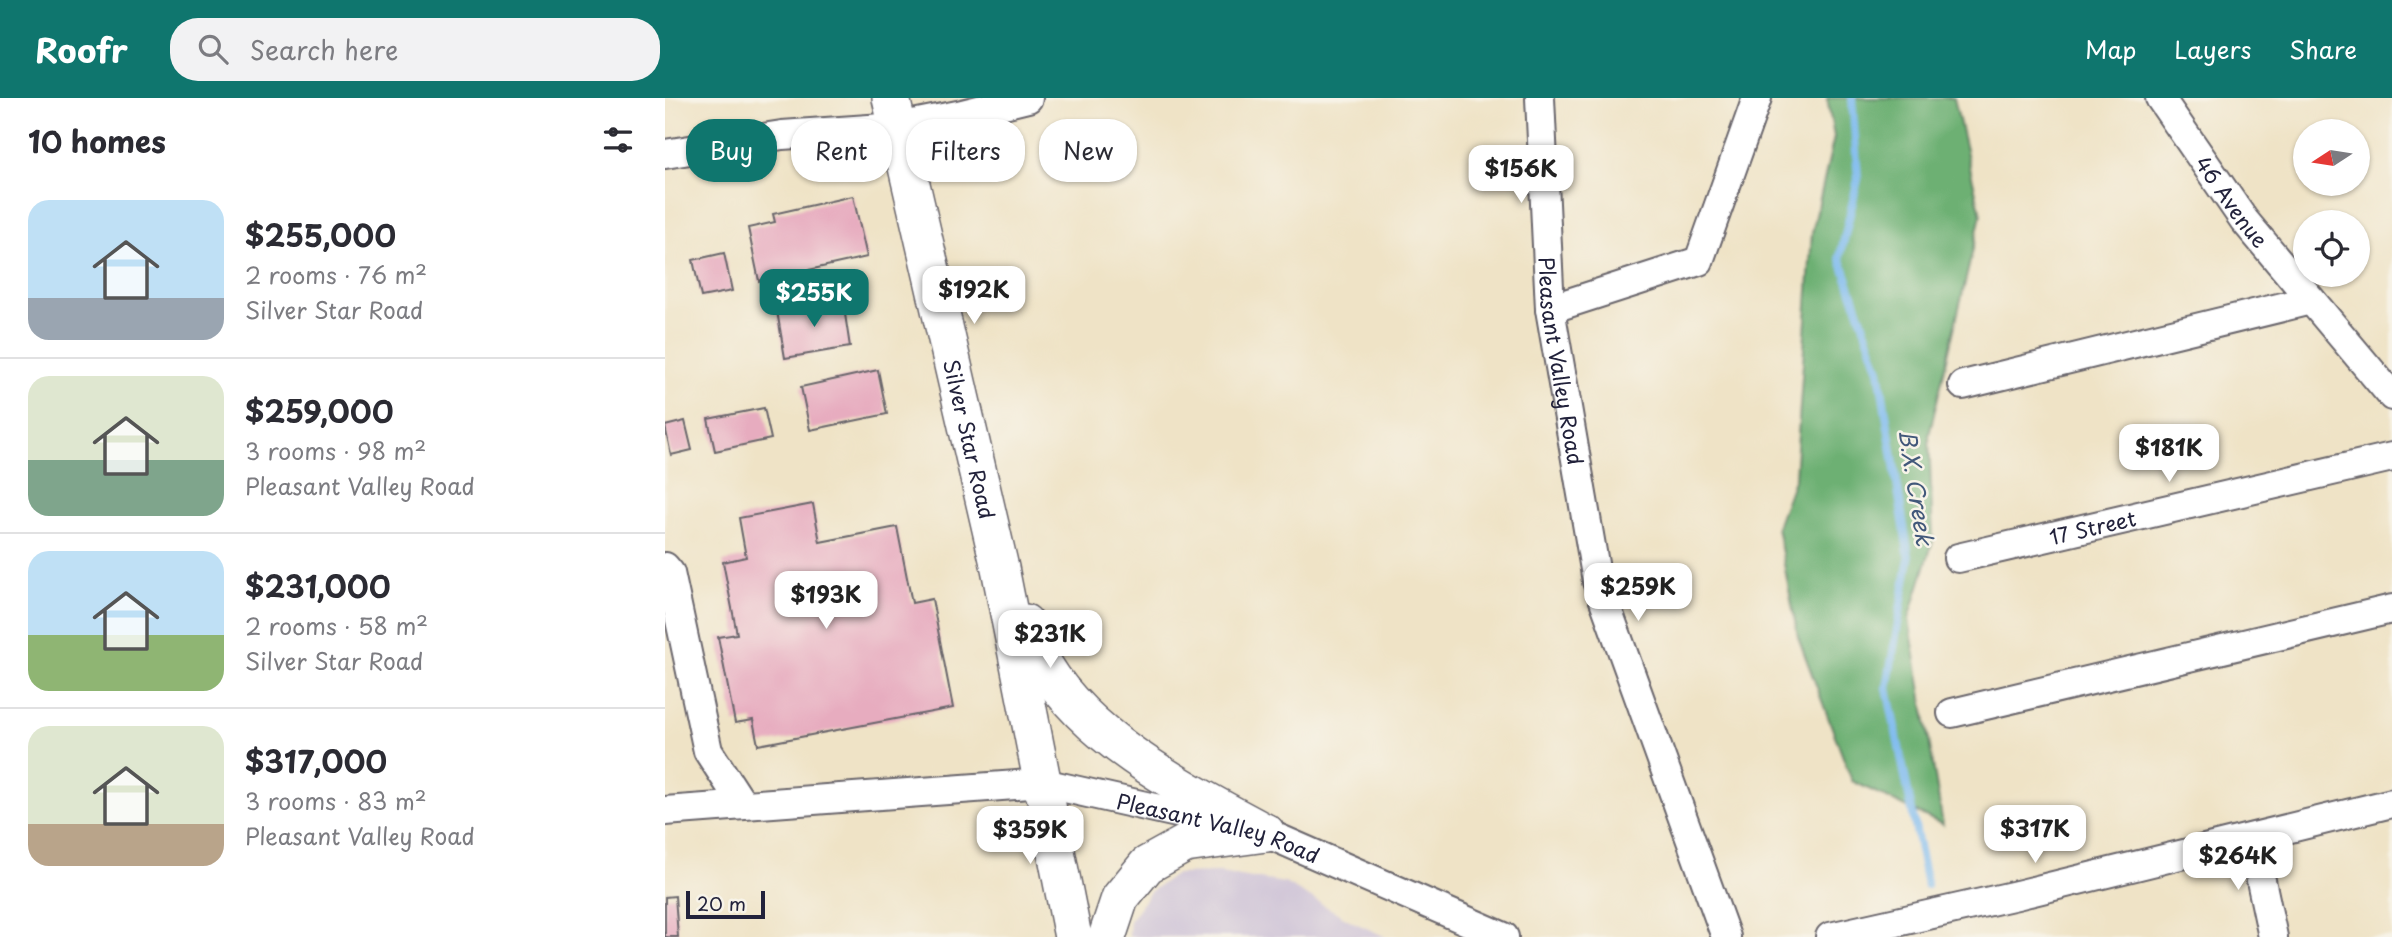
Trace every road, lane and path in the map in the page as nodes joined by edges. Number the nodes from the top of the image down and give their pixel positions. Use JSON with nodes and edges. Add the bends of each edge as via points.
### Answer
{"nodes":[{"id":1,"x":1028,"y":98,"type":"edge"},
{"id":2,"x":1541,"y":98,"type":"edge"},
{"id":3,"x":1757,"y":98,"type":"edge"},
{"id":4,"x":2159,"y":98,"type":"edge"},
{"id":5,"x":895,"y":113,"type":"edge"},
{"id":6,"x":665,"y":154,"type":"edge"},
{"id":7,"x":2311,"y":300,"type":"junction"},
{"id":8,"x":1550,"y":309,"type":"junction"},
{"id":9,"x":1963,"y":385,"type":"dead end"},
{"id":10,"x":2392,"y":396,"type":"edge"},
{"id":11,"x":2392,"y":457,"type":"edge"},
{"id":12,"x":1958,"y":558,"type":"dead end"},
{"id":13,"x":665,"y":567,"type":"edge"},
{"id":14,"x":1000,"y":568,"type":"junction"},
{"id":15,"x":2392,"y":609,"type":"edge"},
{"id":16,"x":1952,"y":713,"type":"dead end"},
{"id":17,"x":1043,"y":783,"type":"junction"},
{"id":18,"x":2392,"y":803,"type":"edge"},
{"id":19,"x":743,"y":805,"type":"junction"},
{"id":20,"x":665,"y":811,"type":"edge"},
{"id":21,"x":1266,"y":833,"type":"junction"},
{"id":22,"x":2252,"y":838,"type":"junction"},
{"id":23,"x":1073,"y":937,"type":"edge"},
{"id":24,"x":1107,"y":937,"type":"edge"},
{"id":25,"x":1504,"y":937,"type":"edge"},
{"id":26,"x":1726,"y":937,"type":"edge"},
{"id":27,"x":1830,"y":937,"type":"edge"},
{"id":28,"x":2273,"y":937,"type":"edge"}],
"edges":[{"from":1,"to":5,"type":"street","via":[[958,116]]},
{"from":2,"to":8,"type":"street","name":"Pleasant Valley Road"},
{"from":3,"to":8,"type":"street","via":[[1699,261]]},
{"from":4,"to":7,"type":"street","name":"46 Avenue","via":[[2244,220]]},
{"from":5,"to":6,"type":"street"},
{"from":5,"to":14,"type":"main road","name":"Silver Star Road"},
{"from":7,"to":9,"type":"street"},
{"from":7,"to":10,"type":"street","name":"46 Avenue"},
{"from":8,"to":26,"type":"street","name":"Pleasant Valley Road","via":[[1597,581]]},
{"from":11,"to":12,"type":"street","name":"17 Street"},
{"from":13,"to":19,"type":"street","via":[[670,573],[708,751]]},
{"from":14,"to":17,"type":"main road","name":"Silver Star Road"},
{"from":14,"to":21,"type":"main road","via":[[1045,666],[1070,700],[1104,733],[1174,783]]},
{"from":15,"to":16,"type":"street"},
{"from":17,"to":19,"type":"street","name":"Pleasant Valley Road"},
{"from":17,"to":21,"type":"street","name":"Pleasant Valley Road"},
{"from":17,"to":23,"type":"main road","name":"Silver Star Road"},
{"from":18,"to":22,"type":"street"},
{"from":19,"to":20,"type":"street","name":"Pleasant Valley Road"},
{"from":21,"to":24,"type":"main road","via":[[1185,844],[1147,865],[1120,898]]},
{"from":21,"to":25,"type":"street","name":"Pleasant Valley Road"},
{"from":22,"to":27,"type":"street"},
{"from":22,"to":28,"type":"street"}]}
